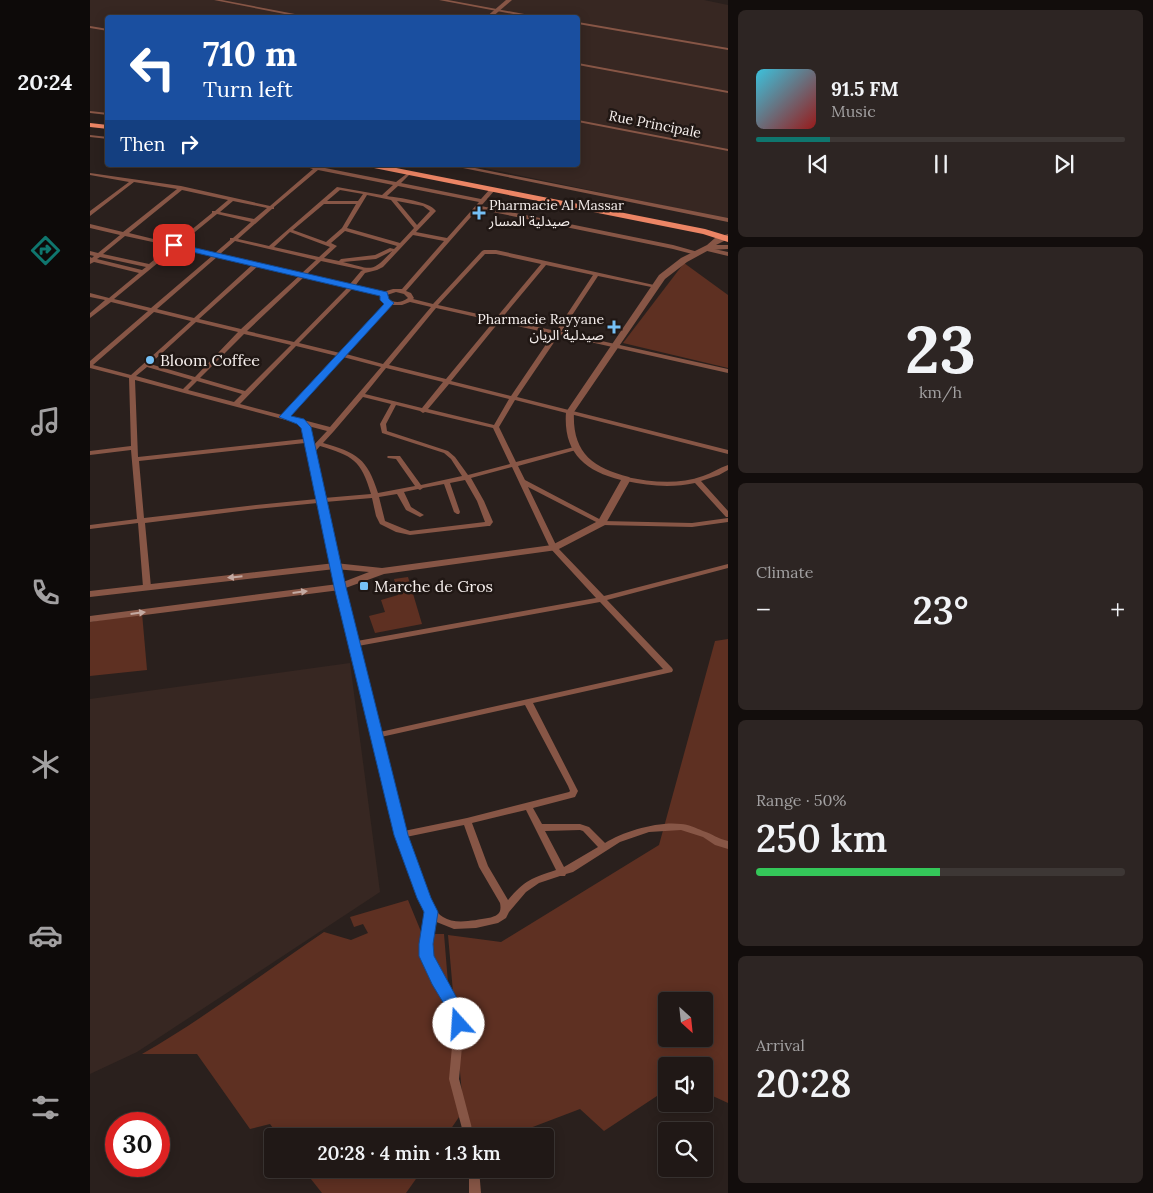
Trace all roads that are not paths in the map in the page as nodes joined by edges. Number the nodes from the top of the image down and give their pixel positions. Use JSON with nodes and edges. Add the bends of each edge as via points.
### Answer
{"nodes":[{"id":1,"x":216,"y":0,"type":"edge"},
{"id":2,"x":441,"y":0,"type":"edge"},
{"id":3,"x":509,"y":0,"type":"edge"},
{"id":4,"x":496,"y":10,"type":"junction"},
{"id":5,"x":298,"y":15,"type":"edge"},
{"id":6,"x":490,"y":15,"type":"edge"},
{"id":7,"x":526,"y":15,"type":"edge"},
{"id":8,"x":580,"y":23,"type":"edge"},
{"id":9,"x":90,"y":27,"type":"edge"},
{"id":10,"x":105,"y":30,"type":"edge"},
{"id":11,"x":728,"y":49,"type":"edge"},
{"id":12,"x":580,"y":64,"type":"edge"},
{"id":13,"x":728,"y":92,"type":"edge"},
{"id":14,"x":90,"y":112,"type":"edge"},
{"id":15,"x":105,"y":114,"type":"edge"},
{"id":16,"x":580,"y":121,"type":"edge"},
{"id":17,"x":90,"y":124,"type":"edge"},
{"id":18,"x":105,"y":126,"type":"edge"},
{"id":19,"x":90,"y":136,"type":"edge"},
{"id":20,"x":105,"y":138,"type":"edge"},
{"id":21,"x":728,"y":150,"type":"edge"},
{"id":22,"x":314,"y":167,"type":"edge"},
{"id":23,"x":320,"y":167,"type":"edge"},
{"id":24,"x":380,"y":167,"type":"edge"},
{"id":25,"x":399,"y":167,"type":"edge"},
{"id":26,"x":463,"y":167,"type":"edge"},
{"id":27,"x":409,"y":173,"type":"junction"},
{"id":28,"x":90,"y":174,"type":"edge"},
{"id":29,"x":133,"y":181,"type":"junction"},
{"id":30,"x":398,"y":183,"type":"junction"},
{"id":31,"x":181,"y":188,"type":"junction"},
{"id":32,"x":492,"y":190,"type":"junction"},
{"id":33,"x":366,"y":193,"type":"junction"},
{"id":34,"x":384,"y":196,"type":"junction"},
{"id":35,"x":392,"y":198,"type":"junction"},
{"id":36,"x":232,"y":199,"type":"junction"},
{"id":37,"x":483,"y":201,"type":"junction"},
{"id":38,"x":322,"y":202,"type":"junction"},
{"id":39,"x":359,"y":203,"type":"junction"},
{"id":40,"x":478,"y":207,"type":"junction"},
{"id":41,"x":272,"y":208,"type":"junction"},
{"id":42,"x":214,"y":212,"type":"junction"},
{"id":43,"x":90,"y":214,"type":"edge"},
{"id":44,"x":728,"y":220,"type":"edge"},
{"id":45,"x":254,"y":221,"type":"junction"},
{"id":46,"x":90,"y":226,"type":"edge"},
{"id":47,"x":344,"y":229,"type":"junction"},
{"id":48,"x":289,"y":230,"type":"junction"},
{"id":49,"x":414,"y":230,"type":"junction"},
{"id":50,"x":124,"y":234,"type":"junction"},
{"id":51,"x":726,"y":235,"type":"edge"},
{"id":52,"x":232,"y":240,"type":"junction"},
{"id":53,"x":448,"y":240,"type":"junction"},
{"id":54,"x":328,"y":243,"type":"junction"},
{"id":55,"x":174,"y":245,"type":"junction"},
{"id":56,"x":399,"y":247,"type":"junction"},
{"id":57,"x":728,"y":247,"type":"edge"},
{"id":58,"x":269,"y":248,"type":"junction"},
{"id":59,"x":706,"y":249,"type":"junction"},
{"id":60,"x":90,"y":253,"type":"edge"},
{"id":61,"x":696,"y":253,"type":"junction"},
{"id":62,"x":728,"y":254,"type":"edge"},
{"id":63,"x":99,"y":255,"type":"junction"},
{"id":64,"x":215,"y":255,"type":"junction"},
{"id":65,"x":322,"y":259,"type":"junction"},
{"id":66,"x":91,"y":260,"type":"edge"},
{"id":67,"x":337,"y":263,"type":"junction"},
{"id":68,"x":544,"y":263,"type":"junction"},
{"id":69,"x":257,"y":264,"type":"junction"},
{"id":70,"x":149,"y":266,"type":"junction"},
{"id":71,"x":369,"y":270,"type":"junction"},
{"id":72,"x":142,"y":272,"type":"junction"},
{"id":73,"x":598,"y":274,"type":"junction"},
{"id":74,"x":304,"y":275,"type":"junction"},
{"id":75,"x":352,"y":286,"type":"junction"},
{"id":76,"x":654,"y":287,"type":"junction"},
{"id":77,"x":402,"y":290,"type":"junction"},
{"id":78,"x":384,"y":294,"type":"junction"},
{"id":79,"x":90,"y":295,"type":"edge"},
{"id":80,"x":110,"y":300,"type":"junction"},
{"id":81,"x":410,"y":300,"type":"junction"},
{"id":82,"x":390,"y":303,"type":"junction"},
{"id":83,"x":436,"y":305,"type":"junction"},
{"id":84,"x":152,"y":310,"type":"junction"},
{"id":85,"x":90,"y":316,"type":"edge"},
{"id":86,"x":498,"y":319,"type":"junction"},
{"id":87,"x":196,"y":321,"type":"junction"},
{"id":88,"x":242,"y":332,"type":"junction"},
{"id":89,"x":560,"y":333,"type":"junction"},
{"id":90,"x":294,"y":345,"type":"junction"},
{"id":91,"x":615,"y":345,"type":"junction"},
{"id":92,"x":341,"y":355,"type":"junction"},
{"id":93,"x":90,"y":365,"type":"edge"},
{"id":94,"x":146,"y":365,"type":"junction"},
{"id":95,"x":384,"y":367,"type":"junction"},
{"id":96,"x":728,"y":371,"type":"edge"},
{"id":97,"x":132,"y":377,"type":"junction"},
{"id":98,"x":197,"y":379,"type":"junction"},
{"id":99,"x":447,"y":382,"type":"junction"},
{"id":100,"x":184,"y":391,"type":"junction"},
{"id":101,"x":246,"y":393,"type":"junction"},
{"id":102,"x":361,"y":395,"type":"junction"},
{"id":103,"x":514,"y":398,"type":"junction"},
{"id":104,"x":235,"y":404,"type":"junction"},
{"id":105,"x":394,"y":404,"type":"junction"},
{"id":106,"x":423,"y":411,"type":"junction"},
{"id":107,"x":570,"y":412,"type":"junction"},
{"id":108,"x":284,"y":417,"type":"junction"},
{"id":109,"x":304,"y":424,"type":"junction"},
{"id":110,"x":496,"y":427,"type":"junction"},
{"id":111,"x":332,"y":430,"type":"junction"},
{"id":112,"x":308,"y":441,"type":"junction"},
{"id":113,"x":319,"y":444,"type":"junction"},
{"id":114,"x":134,"y":448,"type":"junction"},
{"id":115,"x":574,"y":449,"type":"junction"},
{"id":116,"x":312,"y":452,"type":"junction"},
{"id":117,"x":728,"y":452,"type":"edge"},
{"id":118,"x":90,"y":453,"type":"edge"},
{"id":119,"x":390,"y":457,"type":"dead end"},
{"id":120,"x":137,"y":459,"type":"junction"},
{"id":121,"x":514,"y":464,"type":"junction"},
{"id":122,"x":728,"y":468,"type":"edge"},
{"id":123,"x":467,"y":477,"type":"junction"},
{"id":124,"x":626,"y":479,"type":"junction"},
{"id":125,"x":522,"y":481,"type":"junction"},
{"id":126,"x":697,"y":481,"type":"junction"},
{"id":127,"x":446,"y":482,"type":"junction"},
{"id":128,"x":420,"y":488,"type":"junction"},
{"id":129,"x":400,"y":492,"type":"junction"},
{"id":130,"x":375,"y":495,"type":"junction"},
{"id":131,"x":320,"y":501,"type":"junction"},
{"id":132,"x":457,"y":512,"type":"dead end"},
{"id":133,"x":420,"y":515,"type":"dead end"},
{"id":134,"x":728,"y":515,"type":"edge"},
{"id":135,"x":140,"y":520,"type":"junction"},
{"id":136,"x":728,"y":520,"type":"edge"},
{"id":137,"x":602,"y":523,"type":"junction"},
{"id":138,"x":90,"y":527,"type":"edge"},
{"id":139,"x":554,"y":548,"type":"junction"},
{"id":140,"x":335,"y":566,"type":"junction"},
{"id":141,"x":728,"y":566,"type":"edge"},
{"id":142,"x":382,"y":571,"type":"junction"},
{"id":143,"x":148,"y":587,"type":"junction"},
{"id":144,"x":340,"y":587,"type":"junction"},
{"id":145,"x":90,"y":594,"type":"edge"},
{"id":146,"x":602,"y":599,"type":"junction"},
{"id":147,"x":90,"y":619,"type":"edge"},
{"id":148,"x":355,"y":644,"type":"junction"},
{"id":149,"x":528,"y":702,"type":"junction"},
{"id":150,"x":378,"y":735,"type":"junction"},
{"id":151,"x":528,"y":806,"type":"junction"},
{"id":152,"x":467,"y":821,"type":"junction"},
{"id":153,"x":539,"y":828,"type":"junction"},
{"id":154,"x":401,"y":835,"type":"junction"},
{"id":155,"x":728,"y":845,"type":"edge"},
{"id":156,"x":604,"y":848,"type":"junction"},
{"id":157,"x":562,"y":873,"type":"junction"},
{"id":158,"x":506,"y":909,"type":"junction"},
{"id":159,"x":431,"y":912,"type":"junction"},
{"id":160,"x":466,"y":1128,"type":"edge"},
{"id":161,"x":474,"y":1178,"type":"edge"},
{"id":162,"x":474,"y":1193,"type":"edge"}],
"edges":[{"from":1,"to":5,"type":"street"},
{"from":2,"to":4,"type":"street"},
{"from":3,"to":4,"type":"street"},
{"from":4,"to":6,"type":"street"},
{"from":4,"to":7,"type":"street"},
{"from":8,"to":11,"type":"street"},
{"from":9,"to":10,"type":"street"},
{"from":12,"to":13,"type":"street"},
{"from":14,"to":15,"type":"street"},
{"from":16,"to":21,"type":"street","name":"Rue Principale"},
{"from":17,"to":18,"type":"main road"},
{"from":19,"to":20,"type":"street"},
{"from":22,"to":41,"type":"street"},
{"from":23,"to":30,"type":"street"},
{"from":24,"to":27,"type":"main road"},
{"from":25,"to":51,"type":"main road"},
{"from":26,"to":44,"type":"street"},
{"from":27,"to":30,"type":"street"},
{"from":27,"to":32,"type":"main road"},
{"from":28,"to":29,"type":"street"},
{"from":29,"to":31,"type":"street"},
{"from":29,"to":43,"type":"street"},
{"from":30,"to":34,"type":"street"},
{"from":30,"to":37,"type":"street"},
{"from":31,"to":36,"type":"street"},
{"from":31,"to":50,"type":"street"},
{"from":32,"to":37,"type":"street"},
{"from":32,"to":51,"type":"main road"},
{"from":33,"to":34,"type":"street"},
{"from":33,"to":38,"type":"street","via":[[339,188]]},
{"from":33,"to":39,"type":"street"},
{"from":34,"to":35,"type":"street"},
{"from":35,"to":49,"type":"street"},
{"from":35,"to":49,"type":"street","via":[[432,209]]},
{"from":36,"to":41,"type":"street"},
{"from":36,"to":42,"type":"street"},
{"from":37,"to":40,"type":"street"},
{"from":38,"to":39,"type":"street"},
{"from":38,"to":48,"type":"street"},
{"from":39,"to":47,"type":"street"},
{"from":40,"to":53,"type":"street"},
{"from":40,"to":61,"type":"street"},
{"from":41,"to":45,"type":"street"},
{"from":42,"to":45,"type":"street"},
{"from":42,"to":55,"type":"street"},
{"from":45,"to":52,"type":"street"},
{"from":46,"to":50,"type":"street"},
{"from":47,"to":54,"type":"street"},
{"from":47,"to":56,"type":"street"},
{"from":48,"to":54,"type":"street"},
{"from":48,"to":58,"type":"street"},
{"from":49,"to":53,"type":"street"},
{"from":49,"to":56,"type":"street"},
{"from":50,"to":55,"type":"street"},
{"from":50,"to":63,"type":"street"},
{"from":51,"to":59,"type":"street"},
{"from":52,"to":58,"type":"street"},
{"from":52,"to":64,"type":"street"},
{"from":53,"to":77,"type":"street"},
{"from":54,"to":65,"type":"street","via":[[334,246]]},
{"from":55,"to":64,"type":"street"},
{"from":55,"to":70,"type":"street"},
{"from":56,"to":67,"type":"street","via":[[376,257]]},
{"from":56,"to":71,"type":"street","via":[[380,266]]},
{"from":57,"to":59,"type":"street"},
{"from":58,"to":65,"type":"street"},
{"from":59,"to":61,"type":"street"},
{"from":59,"to":62,"type":"street"},
{"from":60,"to":63,"type":"street"},
{"from":61,"to":76,"type":"street","via":[[670,270]]},
{"from":63,"to":66,"type":"street"},
{"from":63,"to":70,"type":"street"},
{"from":64,"to":69,"type":"street"},
{"from":64,"to":84,"type":"street"},
{"from":65,"to":67,"type":"street"},
{"from":65,"to":74,"type":"street"},
{"from":66,"to":72,"type":"street"},
{"from":67,"to":71,"type":"street"},
{"from":68,"to":73,"type":"street"},
{"from":68,"to":83,"type":"street","via":[[484,252]]},
{"from":68,"to":86,"type":"street"},
{"from":69,"to":74,"type":"street"},
{"from":69,"to":87,"type":"street"},
{"from":70,"to":72,"type":"street"},
{"from":71,"to":75,"type":"street","via":[[363,272]]},
{"from":72,"to":80,"type":"street"},
{"from":73,"to":76,"type":"street"},
{"from":73,"to":89,"type":"street"},
{"from":74,"to":75,"type":"street"},
{"from":74,"to":88,"type":"street"},
{"from":75,"to":78,"type":"street"},
{"from":75,"to":90,"type":"street"},
{"from":76,"to":91,"type":"street"},
{"from":77,"to":78,"type":"street"},
{"from":77,"to":81,"type":"street","via":[[409,294]]},
{"from":78,"to":82,"type":"street","via":[[384,300]]},
{"from":79,"to":80,"type":"street"},
{"from":80,"to":84,"type":"street"},
{"from":80,"to":85,"type":"street"},
{"from":81,"to":82,"type":"street"},
{"from":81,"to":83,"type":"street"},
{"from":82,"to":92,"type":"street"},
{"from":83,"to":86,"type":"street"},
{"from":83,"to":95,"type":"street"},
{"from":84,"to":87,"type":"street"},
{"from":84,"to":93,"type":"street"},
{"from":86,"to":89,"type":"street"},
{"from":86,"to":99,"type":"street"},
{"from":87,"to":88,"type":"street"},
{"from":87,"to":94,"type":"street"},
{"from":88,"to":90,"type":"street"},
{"from":88,"to":98,"type":"street"},
{"from":89,"to":91,"type":"street"},
{"from":89,"to":103,"type":"street"},
{"from":90,"to":92,"type":"street"},
{"from":90,"to":101,"type":"street"},
{"from":91,"to":96,"type":"street"},
{"from":91,"to":107,"type":"street"},
{"from":92,"to":95,"type":"street"},
{"from":92,"to":108,"type":"street"},
{"from":93,"to":97,"type":"street"},
{"from":94,"to":97,"type":"street"},
{"from":94,"to":98,"type":"street"},
{"from":95,"to":99,"type":"street"},
{"from":95,"to":102,"type":"street"},
{"from":97,"to":100,"type":"street"},
{"from":97,"to":114,"type":"street"},
{"from":98,"to":100,"type":"street"},
{"from":98,"to":101,"type":"street"},
{"from":99,"to":103,"type":"street"},
{"from":99,"to":106,"type":"street"},
{"from":100,"to":104,"type":"street"},
{"from":101,"to":104,"type":"street"},
{"from":102,"to":105,"type":"street"},
{"from":102,"to":111,"type":"street"},
{"from":103,"to":107,"type":"street"},
{"from":103,"to":110,"type":"street"},
{"from":104,"to":108,"type":"street"},
{"from":105,"to":106,"type":"street"},
{"from":105,"to":123,"type":"street","via":[[383,424],[384,432],[446,452],[455,458]]},
{"from":106,"to":110,"type":"street"},
{"from":107,"to":115,"type":"street"},
{"from":107,"to":117,"type":"street"},
{"from":108,"to":109,"type":"street"},
{"from":109,"to":111,"type":"street"},
{"from":109,"to":112,"type":"street"},
{"from":110,"to":121,"type":"street"},
{"from":111,"to":113,"type":"street"},
{"from":112,"to":116,"type":"street"},
{"from":112,"to":120,"type":"street"},
{"from":113,"to":116,"type":"street"},
{"from":113,"to":130,"type":"street","via":[[349,453],[360,460]]},
{"from":114,"to":118,"type":"street"},
{"from":114,"to":120,"type":"street"},
{"from":115,"to":121,"type":"street"},
{"from":115,"to":124,"type":"street","via":[[598,469]]},
{"from":116,"to":131,"type":"street"},
{"from":119,"to":128,"type":"street","via":[[398,457]]},
{"from":120,"to":135,"type":"street"},
{"from":121,"to":123,"type":"street"},
{"from":121,"to":125,"type":"street"},
{"from":122,"to":126,"type":"street"},
{"from":123,"to":127,"type":"street"},
{"from":123,"to":130,"type":"street","via":[[477,492],[488,524],[426,532],[399,530],[382,522]]},
{"from":124,"to":126,"type":"street","via":[[654,484]]},
{"from":124,"to":137,"type":"street"},
{"from":125,"to":137,"type":"street"},
{"from":125,"to":139,"type":"street"},
{"from":126,"to":134,"type":"street"},
{"from":127,"to":128,"type":"street"},
{"from":127,"to":132,"type":"street"},
{"from":128,"to":129,"type":"street"},
{"from":129,"to":130,"type":"street"},
{"from":129,"to":133,"type":"street","via":[[408,508]]},
{"from":130,"to":131,"type":"street"},
{"from":131,"to":135,"type":"street"},
{"from":131,"to":140,"type":"street"},
{"from":135,"to":138,"type":"street"},
{"from":135,"to":143,"type":"street"},
{"from":136,"to":137,"type":"street","via":[[692,525]]},
{"from":137,"to":139,"type":"street"},
{"from":139,"to":142,"type":"street"},
{"from":139,"to":146,"type":"street"},
{"from":140,"to":142,"type":"street"},
{"from":140,"to":143,"type":"street","one_way":true},
{"from":140,"to":144,"type":"street"},
{"from":141,"to":146,"type":"street"},
{"from":142,"to":144,"type":"street"},
{"from":143,"to":145,"type":"street"},
{"from":147,"to":144,"type":"street","one_way":true},
{"from":144,"to":148,"type":"street"},
{"from":146,"to":148,"type":"street"},
{"from":146,"to":149,"type":"street","via":[[669,670]]},
{"from":148,"to":150,"type":"street"},
{"from":149,"to":150,"type":"street"},
{"from":149,"to":151,"type":"street","via":[[574,791]]},
{"from":150,"to":154,"type":"street"},
{"from":151,"to":152,"type":"street"},
{"from":151,"to":153,"type":"street"},
{"from":152,"to":154,"type":"street"},
{"from":152,"to":158,"type":"street","via":[[484,867]]},
{"from":153,"to":156,"type":"street","via":[[580,827]]},
{"from":153,"to":157,"type":"street"},
{"from":154,"to":159,"type":"street"},
{"from":155,"to":156,"type":"street","via":[[681,827],[649,829],[616,840]]},
{"from":156,"to":157,"type":"street"},
{"from":157,"to":158,"type":"street","via":[[536,880]]},
{"from":158,"to":159,"type":"street","via":[[495,920],[454,925],[439,920]]},
{"from":159,"to":160,"type":"street","via":[[427,956],[458,1013],[454,1079]]},
{"from":161,"to":162,"type":"street"}]}
